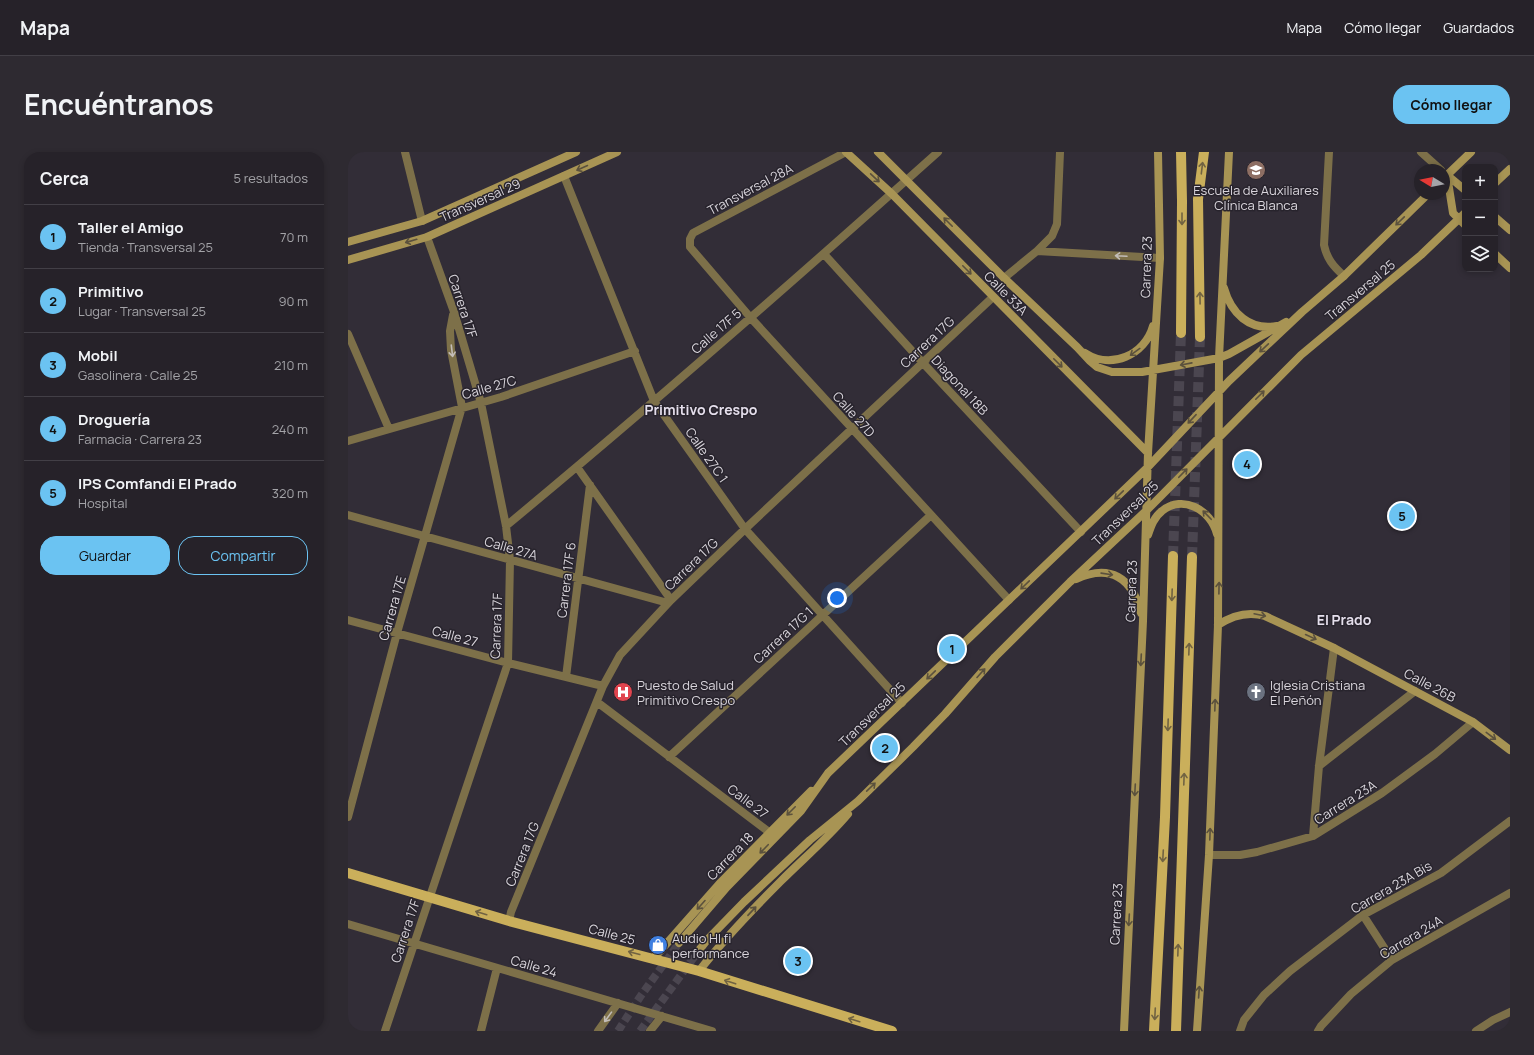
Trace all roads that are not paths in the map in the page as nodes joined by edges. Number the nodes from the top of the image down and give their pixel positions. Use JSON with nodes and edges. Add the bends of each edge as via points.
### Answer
{"nodes":[{"id":1,"x":404,"y":152,"type":"edge"},
{"id":2,"x":576,"y":152,"type":"edge"},
{"id":3,"x":617,"y":152,"type":"edge"},
{"id":4,"x":846,"y":152,"type":"edge"},
{"id":5,"x":878,"y":152,"type":"edge"},
{"id":6,"x":938,"y":152,"type":"edge"},
{"id":7,"x":1060,"y":152,"type":"edge"},
{"id":8,"x":1158,"y":152,"type":"edge"},
{"id":9,"x":1181,"y":152,"type":"edge"},
{"id":10,"x":1204,"y":152,"type":"edge"},
{"id":11,"x":1229,"y":152,"type":"edge"},
{"id":12,"x":1329,"y":152,"type":"edge"},
{"id":13,"x":1421,"y":152,"type":"edge"},
{"id":14,"x":1471,"y":152,"type":"edge"},
{"id":15,"x":1434,"y":164,"type":"edge"},
{"id":16,"x":1450,"y":169,"type":"edge"},
{"id":17,"x":1510,"y":169,"type":"edge"},
{"id":18,"x":564,"y":176,"type":"junction"},
{"id":19,"x":1450,"y":179,"type":"edge"},
{"id":20,"x":906,"y":180,"type":"junction"},
{"id":21,"x":1498,"y":180,"type":"edge"},
{"id":22,"x":1462,"y":188,"type":"edge"},
{"id":23,"x":892,"y":194,"type":"junction"},
{"id":24,"x":1422,"y":200,"type":"edge"},
{"id":25,"x":1450,"y":200,"type":"edge"},
{"id":26,"x":1462,"y":216,"type":"edge"},
{"id":27,"x":1498,"y":220,"type":"edge"},
{"id":28,"x":422,"y":221,"type":"junction"},
{"id":29,"x":1510,"y":230,"type":"edge"},
{"id":30,"x":427,"y":237,"type":"junction"},
{"id":31,"x":690,"y":239,"type":"joint"},
{"id":32,"x":348,"y":242,"type":"edge"},
{"id":33,"x":1037,"y":251,"type":"junction"},
{"id":34,"x":824,"y":254,"type":"junction"},
{"id":35,"x":1498,"y":257,"type":"edge"},
{"id":36,"x":1160,"y":258,"type":"junction"},
{"id":37,"x":348,"y":260,"type":"edge"},
{"id":38,"x":1510,"y":268,"type":"edge"},
{"id":39,"x":1344,"y":276,"type":"junction"},
{"id":40,"x":1223,"y":277,"type":"junction"},
{"id":41,"x":1004,"y":278,"type":"junction"},
{"id":42,"x":993,"y":297,"type":"junction"},
{"id":43,"x":1157,"y":306,"type":"junction"},
{"id":44,"x":454,"y":312,"type":"junction"},
{"id":45,"x":1302,"y":312,"type":"junction"},
{"id":46,"x":750,"y":317,"type":"junction"},
{"id":47,"x":1283,"y":324,"type":"junction"},
{"id":48,"x":1181,"y":333,"type":"tunnel mouth"},
{"id":49,"x":348,"y":334,"type":"edge"},
{"id":50,"x":1200,"y":337,"type":"tunnel mouth"},
{"id":51,"x":1077,"y":347,"type":"junction"},
{"id":52,"x":634,"y":351,"type":"junction"},
{"id":53,"x":1219,"y":358,"type":"junction"},
{"id":54,"x":923,"y":363,"type":"junction"},
{"id":55,"x":1152,"y":371,"type":"junction"},
{"id":56,"x":1219,"y":391,"type":"junction"},
{"id":57,"x":654,"y":401,"type":"junction"},
{"id":58,"x":480,"y":403,"type":"junction"},
{"id":59,"x":462,"y":407,"type":"junction"},
{"id":60,"x":389,"y":429,"type":"junction"},
{"id":61,"x":852,"y":429,"type":"junction"},
{"id":62,"x":1219,"y":436,"type":"junction"},
{"id":63,"x":348,"y":441,"type":"edge"},
{"id":64,"x":1148,"y":453,"type":"junction"},
{"id":65,"x":578,"y":467,"type":"junction"},
{"id":66,"x":1147,"y":468,"type":"junction"},
{"id":67,"x":590,"y":485,"type":"junction"},
{"id":68,"x":1146,"y":511,"type":"junction"},
{"id":69,"x":348,"y":515,"type":"edge"},
{"id":70,"x":931,"y":515,"type":"junction"},
{"id":71,"x":506,"y":526,"type":"junction"},
{"id":72,"x":745,"y":529,"type":"junction"},
{"id":73,"x":1081,"y":532,"type":"junction"},
{"id":74,"x":425,"y":536,"type":"junction"},
{"id":75,"x":1146,"y":551,"type":"junction"},
{"id":76,"x":1219,"y":551,"type":"junction"},
{"id":77,"x":1173,"y":556,"type":"tunnel mouth"},
{"id":78,"x":1192,"y":558,"type":"tunnel mouth"},
{"id":79,"x":510,"y":560,"type":"junction"},
{"id":80,"x":578,"y":579,"type":"junction"},
{"id":81,"x":1070,"y":582,"type":"junction"},
{"id":82,"x":1009,"y":600,"type":"junction"},
{"id":83,"x":669,"y":602,"type":"junction"},
{"id":84,"x":822,"y":616,"type":"junction"},
{"id":85,"x":348,"y":620,"type":"edge"},
{"id":86,"x":1143,"y":621,"type":"junction"},
{"id":87,"x":1218,"y":625,"type":"junction"},
{"id":88,"x":397,"y":633,"type":"junction"},
{"id":89,"x":1334,"y":648,"type":"junction"},
{"id":90,"x":508,"y":663,"type":"junction"},
{"id":91,"x":566,"y":677,"type":"junction"},
{"id":92,"x":603,"y":686,"type":"junction"},
{"id":93,"x":1415,"y":691,"type":"junction"},
{"id":94,"x":597,"y":702,"type":"junction"},
{"id":95,"x":902,"y":703,"type":"junction"},
{"id":96,"x":1473,"y":722,"type":"junction"},
{"id":97,"x":1510,"y":750,"type":"edge"},
{"id":98,"x":669,"y":757,"type":"junction"},
{"id":99,"x":1320,"y":766,"type":"junction"},
{"id":100,"x":828,"y":773,"type":"junction"},
{"id":101,"x":858,"y":800,"type":"junction"},
{"id":102,"x":348,"y":817,"type":"edge"},
{"id":103,"x":1510,"y":821,"type":"edge"},
{"id":104,"x":792,"y":822,"type":"joint"},
{"id":105,"x":770,"y":832,"type":"junction"},
{"id":106,"x":1313,"y":836,"type":"junction"},
{"id":107,"x":1209,"y":854,"type":"junction"},
{"id":108,"x":348,"y":873,"type":"edge"},
{"id":109,"x":1510,"y":893,"type":"edge"},
{"id":110,"x":429,"y":897,"type":"junction"},
{"id":111,"x":1363,"y":915,"type":"junction"},
{"id":112,"x":509,"y":921,"type":"junction"},
{"id":113,"x":348,"y":924,"type":"edge"},
{"id":114,"x":414,"y":943,"type":"junction"},
{"id":115,"x":679,"y":943,"type":"tunnel mouth"},
{"id":116,"x":700,"y":949,"type":"tunnel mouth"},
{"id":117,"x":653,"y":959,"type":"junction"},
{"id":118,"x":1392,"y":960,"type":"junction"},
{"id":119,"x":497,"y":968,"type":"junction"},
{"id":120,"x":699,"y":971,"type":"junction"},
{"id":121,"x":618,"y":1003,"type":"junction"},
{"id":122,"x":1510,"y":1012,"type":"edge"},
{"id":123,"x":662,"y":1016,"type":"junction"},
{"id":124,"x":385,"y":1031,"type":"edge"},
{"id":125,"x":481,"y":1031,"type":"edge"},
{"id":126,"x":598,"y":1031,"type":"edge"},
{"id":127,"x":650,"y":1031,"type":"edge"},
{"id":128,"x":712,"y":1031,"type":"edge"},
{"id":129,"x":892,"y":1031,"type":"edge"},
{"id":130,"x":1125,"y":1031,"type":"edge"},
{"id":131,"x":1154,"y":1031,"type":"edge"},
{"id":132,"x":1176,"y":1031,"type":"edge"},
{"id":133,"x":1197,"y":1031,"type":"edge"},
{"id":134,"x":1240,"y":1031,"type":"edge"},
{"id":135,"x":1318,"y":1031,"type":"edge"},
{"id":136,"x":1476,"y":1031,"type":"edge"}],
"edges":[{"from":1,"to":28,"type":"street"},
{"from":2,"to":28,"type":"main road","name":"Transversal 29"},
{"from":3,"to":18,"type":"main road","name":"Transversal 29","one_way":true},
{"from":4,"to":23,"type":"main road","name":"Calle 33A","one_way":true},
{"from":4,"to":31,"type":"street","name":"Transversal 28A","via":[[693,233]]},
{"from":5,"to":20,"type":"main road","name":"Calle 33A"},
{"from":6,"to":20,"type":"street","name":"Calle 17F 5"},
{"from":7,"to":33,"type":"street","via":[[1057,224],[1052,236]]},
{"from":8,"to":36,"type":"main road","name":"Carrera 23"},
{"from":9,"to":48,"type":"main road","one_way":true},
{"from":50,"to":10,"type":"main road","one_way":true,"via":[[1198,200]]},
{"from":11,"to":40,"type":"main road"},
{"from":12,"to":39,"type":"street","via":[[1324,245],[1326,256]]},
{"from":13,"to":15,"type":"street"},
{"from":14,"to":16,"type":"main road"},
{"from":17,"to":21,"type":"main road"},
{"from":18,"to":30,"type":"main road","name":"Transversal 29"},
{"from":18,"to":52,"type":"street","name":"Calle 27C 1"},
{"from":19,"to":22,"type":"main road"},
{"from":20,"to":23,"type":"street","name":"Calle 17F 5"},
{"from":41,"to":20,"type":"main road","name":"Calle 33A","one_way":true},
{"from":23,"to":34,"type":"street","name":"Calle 17F 5"},
{"from":23,"to":42,"type":"main road","name":"Calle 33A","one_way":true},
{"from":24,"to":39,"type":"main road","name":"Transversal 25","one_way":true},
{"from":25,"to":26,"type":"main road","via":[[1453,213]]},
{"from":62,"to":26,"type":"main road","name":"Transversal 25","one_way":true,"via":[[1301,355],[1421,255]]},
{"from":27,"to":29,"type":"main road"},
{"from":28,"to":32,"type":"main road","name":"Transversal 29"},
{"from":30,"to":37,"type":"main road","name":"Transversal 29","one_way":true},
{"from":30,"to":44,"type":"street","name":"Carrera 17F"},
{"from":31,"to":46,"type":"street","name":"Calle 27D","via":[[690,247]]},
{"from":36,"to":33,"type":"street","one_way":true},
{"from":33,"to":41,"type":"street"},
{"from":34,"to":46,"type":"street","name":"Calle 17F 5"},
{"from":34,"to":54,"type":"street","name":"Diagonal 18B"},
{"from":35,"to":38,"type":"main road"},
{"from":36,"to":43,"type":"main road","name":"Carrera 23"},
{"from":39,"to":45,"type":"main road","name":"Transversal 25"},
{"from":40,"to":47,"type":"main road","via":[[1230,304],[1246,321],[1264,327]]},
{"from":40,"to":53,"type":"main road"},
{"from":41,"to":51,"type":"main road","name":"Calle 33A"},
{"from":42,"to":54,"type":"street","name":"Carrera 17G"},
{"from":42,"to":64,"type":"main road","name":"Calle 33A","one_way":true},
{"from":43,"to":51,"type":"main road","one_way":true,"via":[[1149,337],[1131,355],[1119,360],[1105,360],[1088,355]]},
{"from":43,"to":55,"type":"main road","name":"Carrera 23"},
{"from":44,"to":58,"type":"street","name":"Carrera 17F"},
{"from":44,"to":59,"type":"street","one_way":true,"via":[[450,332],[451,350]]},
{"from":45,"to":47,"type":"main road","name":"Transversal 25"},
{"from":45,"to":56,"type":"main road","name":"Transversal 25","one_way":true},
{"from":46,"to":57,"type":"street","name":"Calle 17F 5"},
{"from":46,"to":61,"type":"street","name":"Calle 27D"},
{"from":47,"to":53,"type":"main road","name":"Transversal 25"},
{"from":49,"to":60,"type":"street"},
{"from":51,"to":55,"type":"main road","name":"Calle 33A","via":[[1090,361],[1106,370],[1131,373]]},
{"from":52,"to":57,"type":"street","name":"Calle 27C 1"},
{"from":52,"to":58,"type":"street","name":"Calle 27C"},
{"from":53,"to":55,"type":"main road","name":"Transversal 25","one_way":true},
{"from":53,"to":56,"type":"main road"},
{"from":54,"to":61,"type":"street","name":"Carrera 17G"},
{"from":54,"to":73,"type":"street","name":"Diagonal 18B"},
{"from":55,"to":64,"type":"main road","name":"Carrera 23"},
{"from":56,"to":62,"type":"main road"},
{"from":56,"to":66,"type":"main road","name":"Transversal 25","one_way":true},
{"from":57,"to":65,"type":"street","name":"Calle 17F 5"},
{"from":57,"to":72,"type":"street","name":"Calle 27C 1"},
{"from":58,"to":59,"type":"street","name":"Calle 27C"},
{"from":58,"to":71,"type":"street","name":"Carrera 17F"},
{"from":59,"to":60,"type":"street","name":"Calle 27C"},
{"from":59,"to":74,"type":"street","name":"Carrera 17E"},
{"from":60,"to":63,"type":"street","name":"Calle 27C"},
{"from":61,"to":70,"type":"street","name":"Calle 27D"},
{"from":61,"to":72,"type":"street","name":"Carrera 17G"},
{"from":68,"to":62,"type":"main road","name":"Transversal 25","one_way":true},
{"from":62,"to":76,"type":"main road"},
{"from":64,"to":66,"type":"main road","name":"Carrera 23"},
{"from":65,"to":67,"type":"street"},
{"from":65,"to":71,"type":"street","name":"Calle 17F 5"},
{"from":66,"to":68,"type":"main road","name":"Carrera 23"},
{"from":66,"to":73,"type":"main road","name":"Transversal 25","one_way":true},
{"from":67,"to":80,"type":"street","name":"Carrera 17F 6"},
{"from":67,"to":83,"type":"street"},
{"from":68,"to":75,"type":"main road","name":"Carrera 23"},
{"from":68,"to":81,"type":"main road","name":"Transversal 25"},
{"from":69,"to":74,"type":"street","name":"Calle 27A"},
{"from":70,"to":82,"type":"street","name":"Calle 27D"},
{"from":70,"to":84,"type":"street","name":"Carrera 17G 1"},
{"from":71,"to":79,"type":"street","name":"Carrera 17F"},
{"from":72,"to":83,"type":"street","name":"Carrera 17G"},
{"from":72,"to":84,"type":"street","name":"Calle 27C 1"},
{"from":73,"to":82,"type":"main road","name":"Transversal 25","one_way":true},
{"from":74,"to":79,"type":"street","name":"Calle 27A"},
{"from":74,"to":88,"type":"street","name":"Carrera 17E"},
{"from":76,"to":75,"type":"main road","one_way":true,"via":[[1216,532],[1210,518],[1202,510],[1183,504],[1166,508],[1155,518],[1149,532]]},
{"from":75,"to":86,"type":"main road","name":"Carrera 23"},
{"from":87,"to":76,"type":"main road","one_way":true},
{"from":77,"to":131,"type":"main road","one_way":true,"via":[[1165,817]]},
{"from":132,"to":78,"type":"main road","one_way":true},
{"from":79,"to":80,"type":"street","name":"Calle 27A"},
{"from":79,"to":90,"type":"street","name":"Carrera 17F"},
{"from":80,"to":83,"type":"street","name":"Calle 27A"},
{"from":80,"to":91,"type":"street","name":"Carrera 17F 6"},
{"from":81,"to":86,"type":"main road","one_way":true,"via":[[1094,573],[1118,576],[1134,592]]},
{"from":101,"to":81,"type":"main road","name":"Transversal 25","one_way":true,"via":[[945,714],[995,657]]},
{"from":82,"to":95,"type":"main road","name":"Transversal 25","one_way":true},
{"from":83,"to":92,"type":"street","name":"Carrera 17G","via":[[622,652]]},
{"from":84,"to":95,"type":"street","name":"Calle 27C 1"},
{"from":84,"to":98,"type":"street","name":"Carrera 17G 1"},
{"from":85,"to":88,"type":"street","name":"Calle 27"},
{"from":86,"to":130,"type":"main road","name":"Carrera 23","one_way":true},
{"from":87,"to":89,"type":"main road","name":"Calle 26B","one_way":true,"via":[[1242,614],[1261,615]]},
{"from":107,"to":87,"type":"main road","one_way":true},
{"from":88,"to":90,"type":"street","name":"Calle 27"},
{"from":88,"to":102,"type":"street","name":"Carrera 17E"},
{"from":89,"to":93,"type":"main road","name":"Calle 26B"},
{"from":89,"to":99,"type":"street"},
{"from":90,"to":91,"type":"street","name":"Calle 27"},
{"from":90,"to":110,"type":"street","name":"Carrera 17F"},
{"from":91,"to":92,"type":"street","name":"Calle 27"},
{"from":92,"to":94,"type":"street","name":"Carrera 17G"},
{"from":93,"to":96,"type":"main road","name":"Calle 26B"},
{"from":93,"to":99,"type":"street"},
{"from":94,"to":98,"type":"street","name":"Calle 27"},
{"from":94,"to":112,"type":"street","name":"Carrera 17G"},
{"from":95,"to":100,"type":"main road","name":"Transversal 25"},
{"from":96,"to":97,"type":"main road","name":"Calle 26B","one_way":true},
{"from":96,"to":106,"type":"street","name":"Carrera 23A","via":[[1382,793]]},
{"from":98,"to":105,"type":"street","name":"Calle 27"},
{"from":99,"to":106,"type":"street"},
{"from":100,"to":104,"type":"main road","name":"Transversal 25"},
{"from":100,"to":105,"type":"main road","name":"Carrera 18","one_way":true},
{"from":101,"to":116,"type":"main road","name":"Transversal 25","via":[[810,840],[744,902]]},
{"from":120,"to":101,"type":"main road","one_way":true,"via":[[718,946],[768,894],[832,834]]},
{"from":103,"to":111,"type":"street","name":"Carrera 23A Bis","via":[[1441,873]]},
{"from":104,"to":115,"type":"main road","name":"Carrera 18","one_way":true,"via":[[727,887]]},
{"from":105,"to":117,"type":"main road","name":"Carrera 18","one_way":true,"via":[[721,882]]},
{"from":106,"to":107,"type":"street","name":"Carrera 23A","via":[[1257,852]]},
{"from":133,"to":107,"type":"main road","one_way":true},
{"from":108,"to":110,"type":"main road","name":"Calle 25"},
{"from":109,"to":118,"type":"street","name":"Carrera 24A"},
{"from":112,"to":110,"type":"main road","name":"Calle 25","one_way":true},
{"from":110,"to":114,"type":"street","name":"Carrera 17F"},
{"from":111,"to":118,"type":"street"},
{"from":111,"to":134,"type":"street","name":"Carrera 23A Bis","via":[[1290,971],[1244,1020]]},
{"from":117,"to":112,"type":"main road","name":"Calle 25","one_way":true},
{"from":113,"to":114,"type":"street","name":"Calle 24"},
{"from":114,"to":119,"type":"street","name":"Calle 24"},
{"from":114,"to":124,"type":"street","name":"Carrera 17F"},
{"from":117,"to":120,"type":"main road","name":"Calle 25"},
{"from":118,"to":135,"type":"street","name":"Carrera 24A","via":[[1351,994]]},
{"from":119,"to":121,"type":"street","name":"Calle 24"},
{"from":119,"to":125,"type":"street"},
{"from":129,"to":120,"type":"main road","name":"Calle 25","one_way":true},
{"from":121,"to":123,"type":"street","name":"Calle 24"},
{"from":121,"to":126,"type":"street","one_way":true},
{"from":122,"to":136,"type":"street"},
{"from":123,"to":127,"type":"street"},
{"from":123,"to":128,"type":"street","name":"Calle 24"}]}
